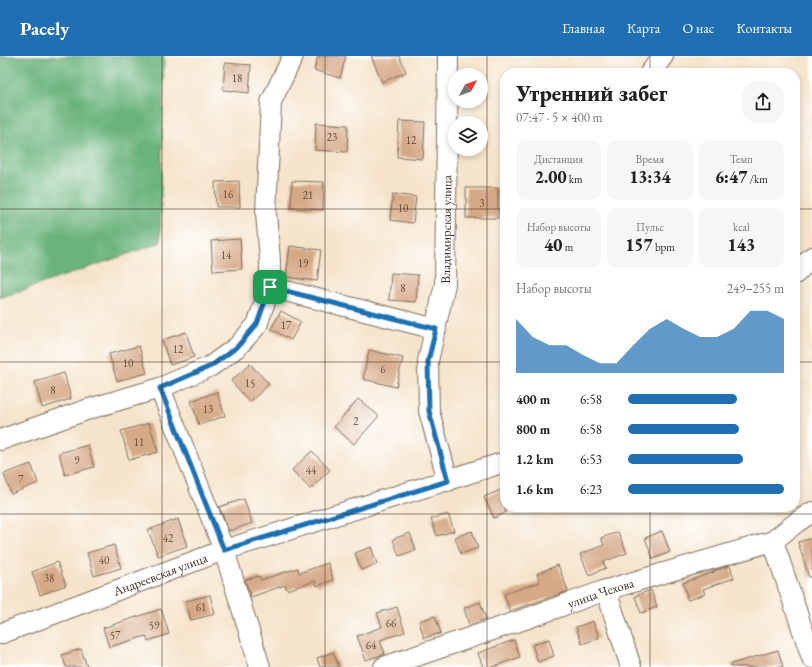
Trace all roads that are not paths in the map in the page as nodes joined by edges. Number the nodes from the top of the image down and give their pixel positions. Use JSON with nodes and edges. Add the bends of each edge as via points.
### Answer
{"nodes":[{"id":1,"x":293,"y":56,"type":"edge"},
{"id":2,"x":448,"y":56,"type":"edge"},
{"id":3,"x":663,"y":56,"type":"edge"},
{"id":4,"x":654,"y":68,"type":"edge"},
{"id":5,"x":812,"y":257,"type":"edge"},
{"id":6,"x":800,"y":269,"type":"edge"},
{"id":7,"x":270,"y":287,"type":"junction"},
{"id":8,"x":436,"y":329,"type":"junction"},
{"id":9,"x":160,"y":388,"type":"junction"},
{"id":10,"x":0,"y":440,"type":"edge"},
{"id":11,"x":500,"y":464,"type":"edge"},
{"id":12,"x":448,"y":481,"type":"junction"},
{"id":13,"x":812,"y":512,"type":"edge"},
{"id":14,"x":773,"y":541,"type":"junction"},
{"id":15,"x":224,"y":550,"type":"junction"},
{"id":16,"x":606,"y":590,"type":"junction"},
{"id":17,"x":0,"y":634,"type":"edge"},
{"id":18,"x":812,"y":658,"type":"edge"},
{"id":19,"x":260,"y":667,"type":"edge"},
{"id":20,"x":384,"y":667,"type":"edge"},
{"id":21,"x":631,"y":667,"type":"edge"}],
"edges":[{"from":1,"to":7,"type":"street","via":[[271,102],[266,213]]},
{"from":2,"to":8,"type":"street","name":"Владимирская улица","via":[[445,284]]},
{"from":3,"to":4,"type":"street"},
{"from":5,"to":6,"type":"street"},
{"from":7,"to":8,"type":"street"},
{"from":7,"to":9,"type":"street","via":[[257,324],[237,347],[211,366]]},
{"from":8,"to":12,"type":"street","name":"Владимирская улица","via":[[428,361],[429,411]]},
{"from":9,"to":10,"type":"street"},
{"from":9,"to":15,"type":"street"},
{"from":11,"to":12,"type":"street","name":"Андреевская улица"},
{"from":12,"to":15,"type":"street","name":"Андреевская улица"},
{"from":13,"to":14,"type":"street","name":"улица Чехова"},
{"from":14,"to":16,"type":"street","name":"улица Чехова"},
{"from":14,"to":18,"type":"street"},
{"from":15,"to":17,"type":"street","name":"Андреевская улица"},
{"from":15,"to":19,"type":"street"},
{"from":16,"to":20,"type":"street","name":"улица Чехова"},
{"from":16,"to":21,"type":"street"}]}
